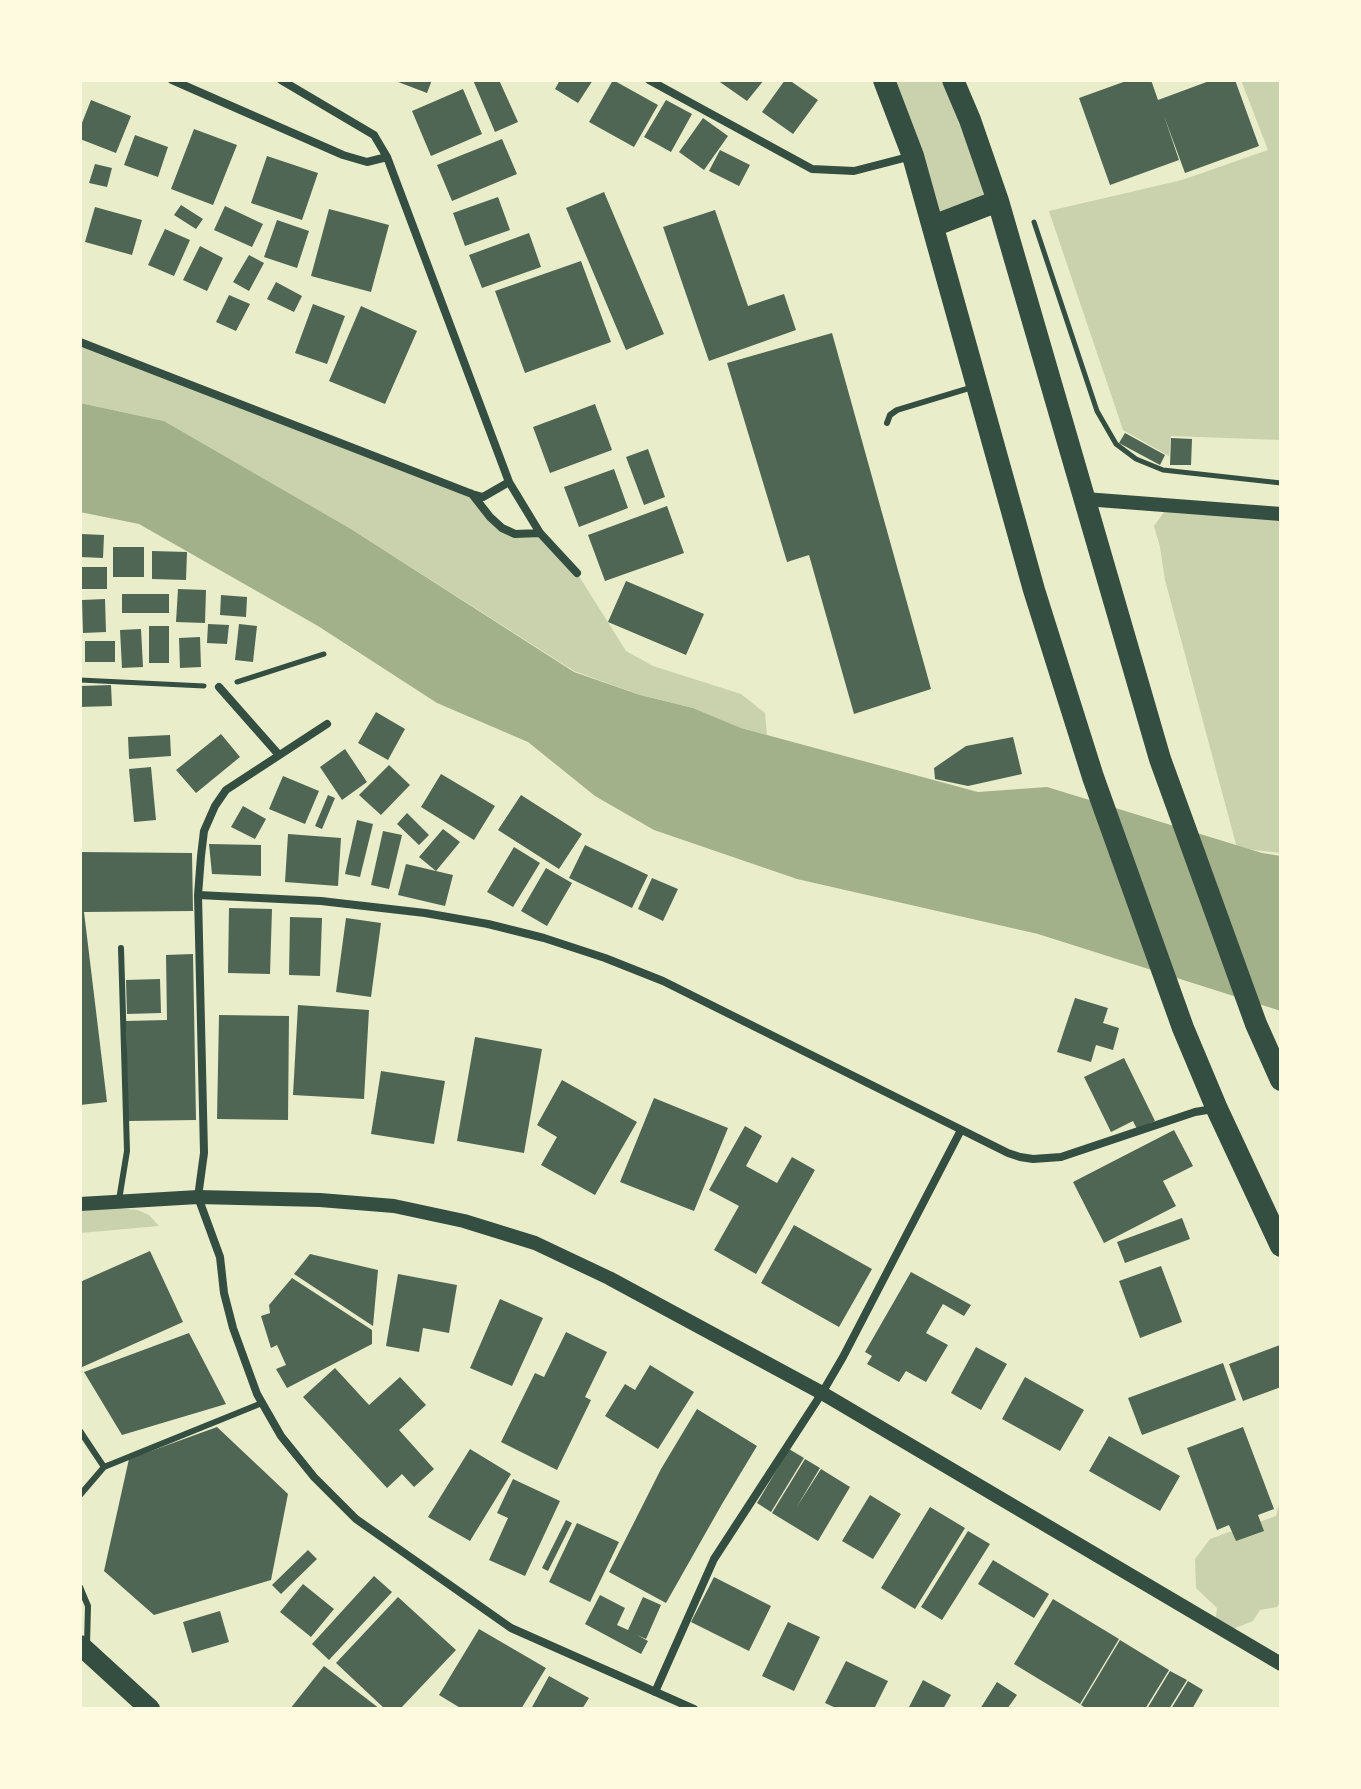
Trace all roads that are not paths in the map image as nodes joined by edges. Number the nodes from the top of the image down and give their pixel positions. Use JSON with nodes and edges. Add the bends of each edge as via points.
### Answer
{"nodes":[{"id":1,"x":172,"y":80,"type":"edge"},
{"id":2,"x":281,"y":80,"type":"edge"},
{"id":3,"x":649,"y":80,"type":"edge"},
{"id":4,"x":884,"y":80,"type":"edge"},
{"id":5,"x":953,"y":80,"type":"edge"},
{"id":6,"x":913,"y":156,"type":"junction"},
{"id":7,"x":387,"y":157,"type":"junction"},
{"id":8,"x":998,"y":201,"type":"junction"},
{"id":9,"x":933,"y":226,"type":"junction"},
{"id":10,"x":80,"y":342,"type":"edge"},
{"id":11,"x":978,"y":385,"type":"junction"},
{"id":12,"x":887,"y":423,"type":"dead end"},
{"id":13,"x":509,"y":482,"type":"junction"},
{"id":14,"x":472,"y":494,"type":"junction"},
{"id":15,"x":1085,"y":499,"type":"junction"},
{"id":16,"x":1281,"y":514,"type":"edge"},
{"id":17,"x":540,"y":533,"type":"junction"},
{"id":18,"x":577,"y":573,"type":"dead end"},
{"id":19,"x":219,"y":687,"type":"dead end"},
{"id":20,"x":327,"y":724,"type":"dead end"},
{"id":21,"x":279,"y":755,"type":"junction"},
{"id":22,"x":198,"y":895,"type":"junction"},
{"id":23,"x":121,"y":948,"type":"dead end"},
{"id":24,"x":1281,"y":1080,"type":"edge"},
{"id":25,"x":1217,"y":1109,"type":"junction"},
{"id":26,"x":961,"y":1130,"type":"junction"},
{"id":27,"x":198,"y":1197,"type":"junction"},
{"id":28,"x":119,"y":1200,"type":"junction"},
{"id":29,"x":80,"y":1204,"type":"edge"},
{"id":30,"x":1281,"y":1246,"type":"edge"},
{"id":31,"x":822,"y":1393,"type":"junction"},
{"id":32,"x":262,"y":1403,"type":"junction"},
{"id":33,"x":80,"y":1431,"type":"edge"},
{"id":34,"x":104,"y":1467,"type":"junction"},
{"id":35,"x":80,"y":1495,"type":"edge"},
{"id":36,"x":80,"y":1587,"type":"edge"},
{"id":37,"x":84,"y":1648,"type":"edge"},
{"id":38,"x":1281,"y":1664,"type":"edge"},
{"id":39,"x":655,"y":1692,"type":"junction"},
{"id":40,"x":150,"y":1709,"type":"edge"},
{"id":41,"x":694,"y":1709,"type":"edge"}],
"edges":[{"from":1,"to":7,"type":"street","via":[[343,155],[367,162]]},
{"from":2,"to":7,"type":"street","via":[[374,135]]},
{"from":3,"to":6,"type":"street","via":[[812,169],[854,171]]},
{"from":4,"to":6,"type":"highway"},
{"from":5,"to":8,"type":"highway"},
{"from":6,"to":9,"type":"highway"},
{"from":7,"to":13,"type":"street"},
{"from":8,"to":9,"type":"highway"},
{"from":8,"to":15,"type":"highway"},
{"from":9,"to":11,"type":"highway"},
{"from":10,"to":14,"type":"street"},
{"from":11,"to":12,"type":"lane","via":[[897,410]]},
{"from":11,"to":25,"type":"highway","via":[[1093,777]]},
{"from":13,"to":14,"type":"street","via":[[483,497]]},
{"from":13,"to":17,"type":"street"},
{"from":14,"to":17,"type":"street","via":[[502,528],[515,534]]},
{"from":15,"to":16,"type":"street"},
{"from":15,"to":24,"type":"highway","via":[[1160,759]]},
{"from":17,"to":18,"type":"street"},
{"from":19,"to":21,"type":"street"},
{"from":20,"to":21,"type":"street"},
{"from":21,"to":22,"type":"street","via":[[226,790],[215,806],[204,831]]},
{"from":22,"to":26,"type":"street","via":[[373,906],[544,938],[663,981]]},
{"from":22,"to":27,"type":"street","via":[[204,1153]]},
{"from":23,"to":28,"type":"lane","via":[[127,1151]]},
{"from":25,"to":26,"type":"street","via":[[1046,1159],[1020,1157]]},
{"from":25,"to":30,"type":"highway"},
{"from":26,"to":31,"type":"street"},
{"from":27,"to":28,"type":"street"},
{"from":27,"to":31,"type":"street","via":[[394,1206],[535,1243]]},
{"from":27,"to":32,"type":"street","via":[[220,1257],[233,1328]]},
{"from":28,"to":29,"type":"street"},
{"from":31,"to":38,"type":"street"},
{"from":31,"to":39,"type":"street","via":[[714,1559]]},
{"from":32,"to":34,"type":"lane"},
{"from":32,"to":39,"type":"street","via":[[314,1477],[356,1519],[511,1628]]},
{"from":33,"to":34,"type":"lane"},
{"from":34,"to":35,"type":"lane"},
{"from":36,"to":37,"type":"lane","via":[[88,1606]]},
{"from":37,"to":40,"type":"main road"},
{"from":39,"to":41,"type":"street"}]}
